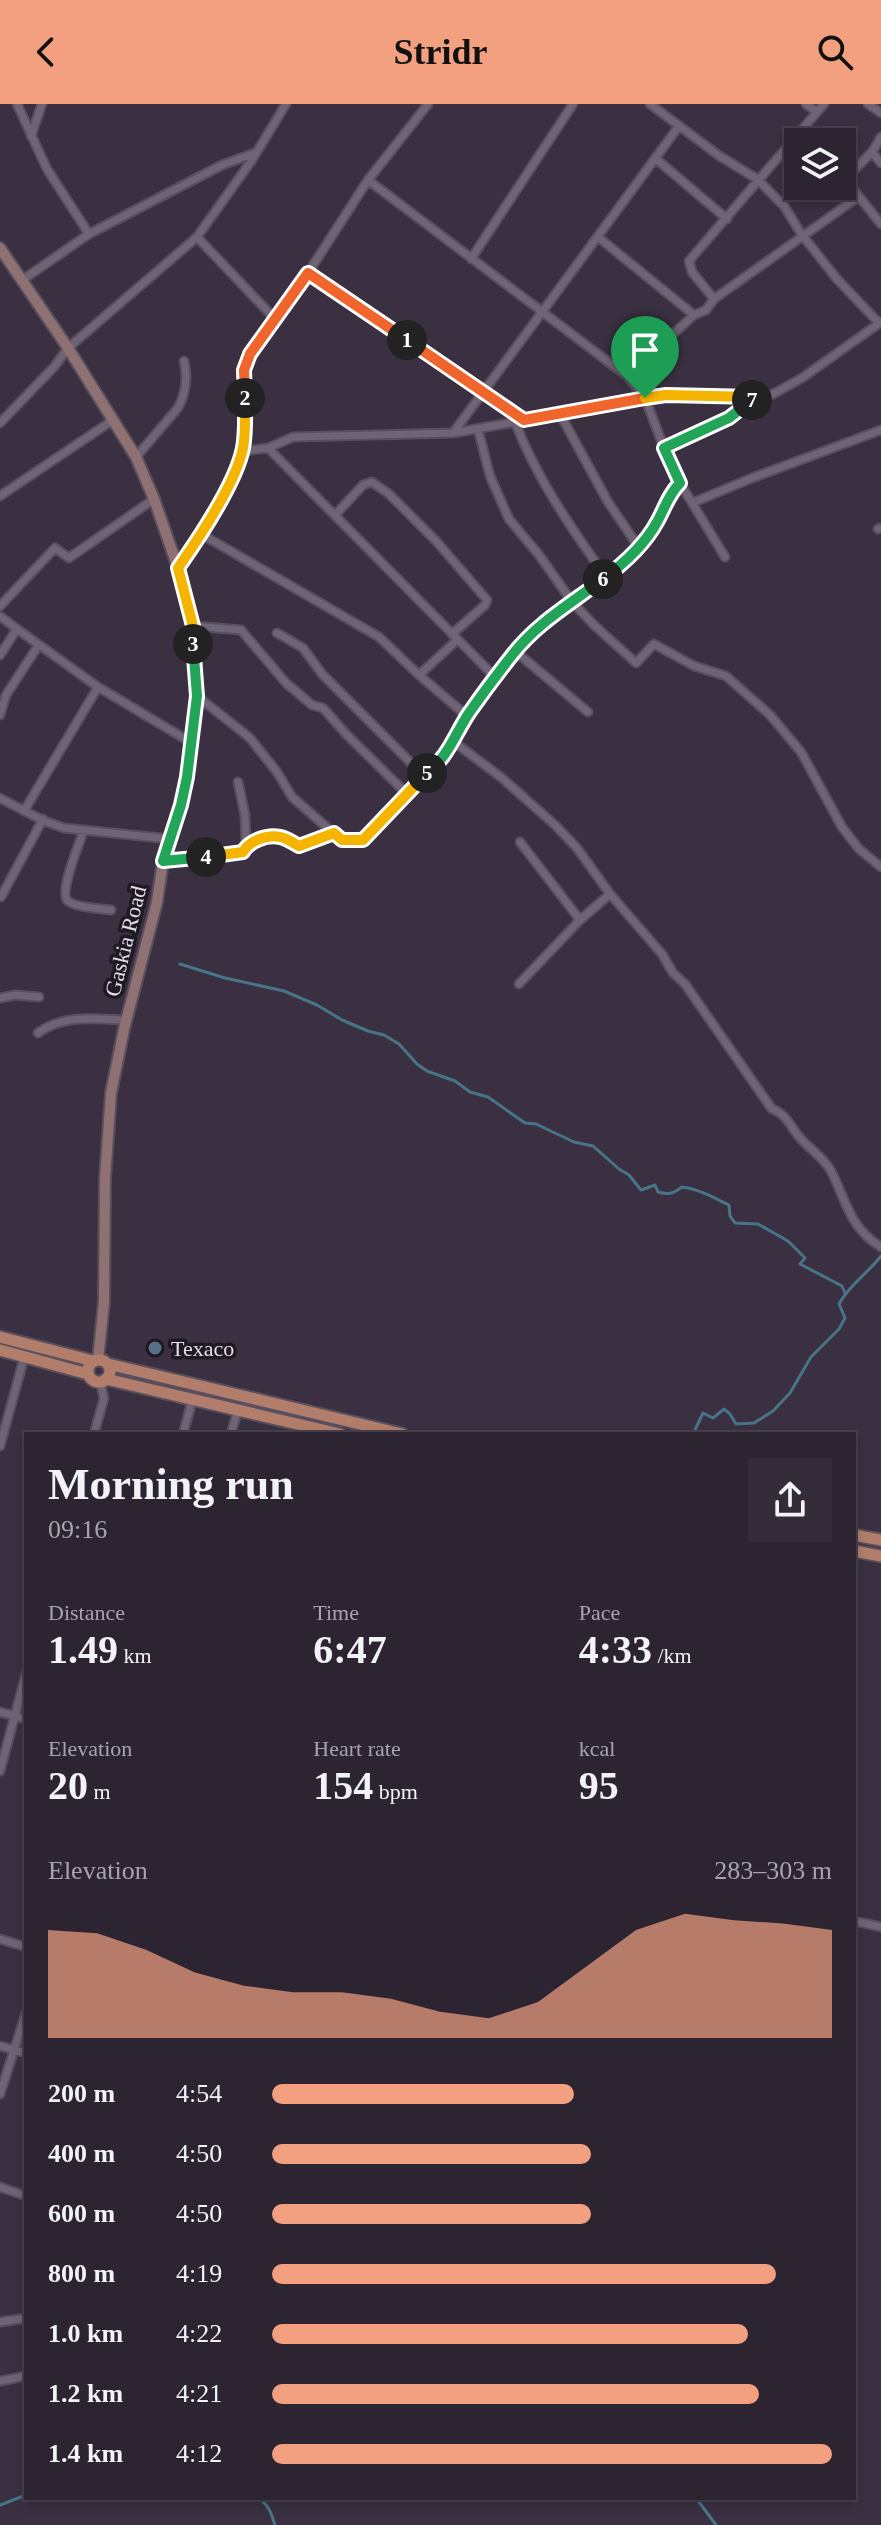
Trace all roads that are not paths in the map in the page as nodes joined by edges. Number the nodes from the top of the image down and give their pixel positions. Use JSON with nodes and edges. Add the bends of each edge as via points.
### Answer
{"nodes":[{"id":1,"x":17,"y":104,"type":"edge"},
{"id":2,"x":42,"y":104,"type":"edge"},
{"id":3,"x":286,"y":104,"type":"edge"},
{"id":4,"x":428,"y":104,"type":"edge"},
{"id":5,"x":573,"y":104,"type":"edge"},
{"id":6,"x":650,"y":104,"type":"edge"},
{"id":7,"x":806,"y":104,"type":"edge"},
{"id":8,"x":824,"y":104,"type":"edge"},
{"id":9,"x":868,"y":104,"type":"edge"},
{"id":10,"x":817,"y":112,"type":"junction"},
{"id":11,"x":881,"y":113,"type":"edge"},
{"id":12,"x":679,"y":126,"type":"junction"},
{"id":13,"x":31,"y":136,"type":"junction"},
{"id":14,"x":881,"y":137,"type":"edge"},
{"id":15,"x":257,"y":152,"type":"junction"},
{"id":16,"x":872,"y":152,"type":"junction"},
{"id":17,"x":655,"y":158,"type":"junction"},
{"id":18,"x":881,"y":163,"type":"edge"},
{"id":19,"x":757,"y":179,"type":"junction"},
{"id":20,"x":368,"y":180,"type":"junction"},
{"id":21,"x":858,"y":197,"type":"junction"},
{"id":22,"x":727,"y":219,"type":"junction"},
{"id":23,"x":881,"y":224,"type":"edge"},
{"id":24,"x":89,"y":234,"type":"junction"},
{"id":25,"x":802,"y":235,"type":"junction"},
{"id":26,"x":197,"y":237,"type":"junction"},
{"id":27,"x":598,"y":237,"type":"junction"},
{"id":28,"x":0,"y":248,"type":"edge"},
{"id":29,"x":471,"y":259,"type":"junction"},
{"id":30,"x":308,"y":273,"type":"junction"},
{"id":31,"x":21,"y":281,"type":"junction"},
{"id":32,"x":714,"y":299,"type":"junction"},
{"id":33,"x":543,"y":313,"type":"junction"},
{"id":34,"x":694,"y":315,"type":"junction"},
{"id":35,"x":274,"y":318,"type":"junction"},
{"id":36,"x":880,"y":322,"type":"edge"},
{"id":37,"x":68,"y":348,"type":"junction"},
{"id":38,"x":184,"y":361,"type":"dead end"},
{"id":39,"x":627,"y":376,"type":"junction"},
{"id":40,"x":482,"y":392,"type":"junction"},
{"id":41,"x":755,"y":397,"type":"junction"},
{"id":42,"x":645,"y":398,"type":"junction"},
{"id":43,"x":560,"y":414,"type":"junction"},
{"id":44,"x":113,"y":420,"type":"junction"},
{"id":45,"x":520,"y":421,"type":"junction"},
{"id":46,"x":0,"y":423,"type":"edge"},
{"id":47,"x":478,"y":429,"type":"junction"},
{"id":48,"x":881,"y":430,"type":"edge"},
{"id":49,"x":453,"y":433,"type":"junction"},
{"id":50,"x":268,"y":448,"type":"junction"},
{"id":51,"x":664,"y":448,"type":"junction"},
{"id":52,"x":243,"y":451,"type":"junction"},
{"id":53,"x":136,"y":457,"type":"junction"},
{"id":54,"x":680,"y":483,"type":"junction"},
{"id":55,"x":0,"y":496,"type":"edge"},
{"id":56,"x":154,"y":499,"type":"junction"},
{"id":57,"x":692,"y":503,"type":"junction"},
{"id":58,"x":336,"y":514,"type":"junction"},
{"id":59,"x":201,"y":534,"type":"junction"},
{"id":60,"x":638,"y":546,"type":"junction"},
{"id":61,"x":725,"y":557,"type":"dead end"},
{"id":62,"x":178,"y":568,"type":"junction"},
{"id":63,"x":606,"y":577,"type":"junction"},
{"id":64,"x":573,"y":603,"type":"junction"},
{"id":65,"x":0,"y":606,"type":"edge"},
{"id":66,"x":0,"y":616,"type":"edge"},
{"id":67,"x":193,"y":626,"type":"junction"},
{"id":68,"x":17,"y":629,"type":"junction"},
{"id":69,"x":277,"y":633,"type":"dead end"},
{"id":70,"x":455,"y":637,"type":"junction"},
{"id":71,"x":38,"y":646,"type":"junction"},
{"id":72,"x":515,"y":651,"type":"junction"},
{"id":73,"x":0,"y":655,"type":"edge"},
{"id":74,"x":419,"y":675,"type":"junction"},
{"id":75,"x":495,"y":677,"type":"junction"},
{"id":76,"x":98,"y":687,"type":"junction"},
{"id":77,"x":197,"y":696,"type":"junction"},
{"id":78,"x":588,"y":712,"type":"dead end"},
{"id":79,"x":0,"y":715,"type":"edge"},
{"id":80,"x":467,"y":716,"type":"junction"},
{"id":81,"x":454,"y":742,"type":"junction"},
{"id":82,"x":192,"y":743,"type":"junction"},
{"id":83,"x":423,"y":775,"type":"junction"},
{"id":84,"x":238,"y":782,"type":"dead end"},
{"id":85,"x":406,"y":793,"type":"junction"},
{"id":86,"x":0,"y":798,"type":"edge"},
{"id":87,"x":24,"y":811,"type":"junction"},
{"id":88,"x":43,"y":819,"type":"junction"},
{"id":89,"x":83,"y":832,"type":"junction"},
{"id":90,"x":334,"y":833,"type":"junction"},
{"id":91,"x":170,"y":839,"type":"junction"},
{"id":92,"x":520,"y":842,"type":"dead end"},
{"id":93,"x":246,"y":846,"type":"junction"},
{"id":94,"x":163,"y":861,"type":"junction"},
{"id":95,"x":881,"y":867,"type":"edge"},
{"id":96,"x":610,"y":894,"type":"junction"},
{"id":97,"x":1,"y":897,"type":"edge"},
{"id":98,"x":111,"y":910,"type":"dead end"},
{"id":99,"x":580,"y":920,"type":"junction"},
{"id":100,"x":519,"y":984,"type":"dead end"},
{"id":101,"x":39,"y":997,"type":"dead end"},
{"id":102,"x":0,"y":998,"type":"edge"},
{"id":103,"x":126,"y":1020,"type":"junction"},
{"id":104,"x":38,"y":1033,"type":"dead end"},
{"id":105,"x":881,"y":1247,"type":"edge"},
{"id":106,"x":0,"y":1337,"type":"edge"},
{"id":107,"x":0,"y":1350,"type":"edge"},
{"id":108,"x":24,"y":1358,"type":"junction"},
{"id":109,"x":100,"y":1362,"type":"junction"},
{"id":110,"x":88,"y":1374,"type":"junction"},
{"id":111,"x":103,"y":1381,"type":"junction"},
{"id":112,"x":193,"y":1398,"type":"junction"},
{"id":113,"x":238,"y":1409,"type":"junction"},
{"id":114,"x":95,"y":1432,"type":"edge"},
{"id":115,"x":184,"y":1432,"type":"edge"},
{"id":116,"x":232,"y":1432,"type":"edge"},
{"id":117,"x":332,"y":1432,"type":"edge"},
{"id":118,"x":394,"y":1432,"type":"edge"},
{"id":119,"x":0,"y":1446,"type":"edge"},
{"id":120,"x":856,"y":1535,"type":"edge"},
{"id":121,"x":881,"y":1540,"type":"edge"},
{"id":122,"x":856,"y":1551,"type":"edge"},
{"id":123,"x":881,"y":1556,"type":"edge"},
{"id":124,"x":24,"y":1681,"type":"edge"},
{"id":125,"x":0,"y":1712,"type":"edge"},
{"id":126,"x":14,"y":1716,"type":"junction"},
{"id":127,"x":24,"y":1718,"type":"edge"},
{"id":128,"x":0,"y":1771,"type":"edge"},
{"id":129,"x":856,"y":1921,"type":"edge"},
{"id":130,"x":881,"y":1927,"type":"edge"},
{"id":131,"x":0,"y":1939,"type":"edge"},
{"id":132,"x":24,"y":1946,"type":"edge"},
{"id":133,"x":24,"y":2020,"type":"edge"},
{"id":134,"x":0,"y":2046,"type":"edge"},
{"id":135,"x":15,"y":2050,"type":"junction"},
{"id":136,"x":24,"y":2052,"type":"edge"},
{"id":137,"x":0,"y":2094,"type":"edge"},
{"id":138,"x":0,"y":2187,"type":"edge"},
{"id":139,"x":24,"y":2195,"type":"edge"},
{"id":140,"x":24,"y":2318,"type":"edge"},
{"id":141,"x":0,"y":2322,"type":"edge"},
{"id":142,"x":24,"y":2376,"type":"edge"},
{"id":143,"x":0,"y":2381,"type":"edge"}],
"edges":[{"from":1,"to":13,"type":"street"},
{"from":2,"to":13,"type":"street"},
{"from":3,"to":15,"type":"street"},
{"from":4,"to":20,"type":"street"},
{"from":5,"to":29,"type":"street"},
{"from":6,"to":12,"type":"street"},
{"from":7,"to":10,"type":"street"},
{"from":8,"to":10,"type":"street"},
{"from":9,"to":11,"type":"street"},
{"from":10,"to":19,"type":"street"},
{"from":12,"to":17,"type":"street"},
{"from":12,"to":19,"type":"street"},
{"from":13,"to":24,"type":"street"},
{"from":14,"to":16,"type":"street"},
{"from":15,"to":24,"type":"street"},
{"from":15,"to":26,"type":"street"},
{"from":16,"to":18,"type":"street"},
{"from":16,"to":21,"type":"street","via":[[845,179]]},
{"from":17,"to":22,"type":"street"},
{"from":17,"to":27,"type":"street"},
{"from":19,"to":22,"type":"street"},
{"from":19,"to":25,"type":"street","via":[[784,206]]},
{"from":20,"to":29,"type":"street"},
{"from":20,"to":30,"type":"street"},
{"from":21,"to":23,"type":"street"},
{"from":21,"to":25,"type":"street"},
{"from":22,"to":32,"type":"street","via":[[689,261]]},
{"from":24,"to":31,"type":"street"},
{"from":25,"to":32,"type":"street"},
{"from":25,"to":36,"type":"street"},
{"from":26,"to":35,"type":"street"},
{"from":26,"to":37,"type":"street"},
{"from":27,"to":33,"type":"street"},
{"from":27,"to":34,"type":"street"},
{"from":28,"to":31,"type":"main road","name":"Gaskia Road"},
{"from":29,"to":33,"type":"street"},
{"from":30,"to":35,"type":"street"},
{"from":30,"to":40,"type":"street"},
{"from":31,"to":37,"type":"main road","name":"Gaskia Road"},
{"from":32,"to":34,"type":"street"},
{"from":33,"to":39,"type":"street"},
{"from":33,"to":40,"type":"street"},
{"from":34,"to":39,"type":"street"},
{"from":35,"to":52,"type":"street","via":[[244,370]]},
{"from":36,"to":41,"type":"street","via":[[802,378]]},
{"from":37,"to":44,"type":"main road","name":"Gaskia Road"},
{"from":37,"to":46,"type":"street"},
{"from":38,"to":53,"type":"street","via":[[183,398]]},
{"from":39,"to":42,"type":"street"},
{"from":40,"to":45,"type":"street"},
{"from":40,"to":49,"type":"street"},
{"from":41,"to":42,"type":"street"},
{"from":41,"to":51,"type":"street","via":[[729,418]]},
{"from":42,"to":43,"type":"street"},
{"from":42,"to":51,"type":"street"},
{"from":43,"to":45,"type":"street"},
{"from":43,"to":60,"type":"street"},
{"from":44,"to":53,"type":"main road","name":"Gaskia Road"},
{"from":44,"to":55,"type":"street"},
{"from":45,"to":47,"type":"street"},
{"from":45,"to":63,"type":"street","via":[[546,487]]},
{"from":47,"to":49,"type":"street"},
{"from":47,"to":64,"type":"street","via":[[509,519]]},
{"from":48,"to":57,"type":"street"},
{"from":49,"to":50,"type":"street","via":[[293,437]]},
{"from":50,"to":52,"type":"street"},
{"from":50,"to":58,"type":"street"},
{"from":51,"to":54,"type":"street"},
{"from":52,"to":59,"type":"street"},
{"from":53,"to":56,"type":"main road","name":"Gaskia Road"},
{"from":54,"to":57,"type":"street"},
{"from":54,"to":60,"type":"street"},
{"from":56,"to":62,"type":"main road","name":"Gaskia Road"},
{"from":56,"to":65,"type":"street","via":[[69,558],[55,548]]},
{"from":57,"to":61,"type":"street"},
{"from":58,"to":70,"type":"street"},
{"from":58,"to":70,"type":"street","via":[[372,482],[436,541],[487,600]]},
{"from":59,"to":62,"type":"street"},
{"from":59,"to":74,"type":"street","via":[[379,637]]},
{"from":60,"to":63,"type":"street"},
{"from":62,"to":67,"type":"main road","name":"Gaskia Road"},
{"from":63,"to":64,"type":"street"},
{"from":64,"to":72,"type":"street"},
{"from":64,"to":95,"type":"street","via":[[636,663],[654,644],[739,686],[801,752],[842,827]]},
{"from":66,"to":68,"type":"street"},
{"from":67,"to":77,"type":"main road","name":"Gaskia Road"},
{"from":67,"to":85,"type":"street","via":[[241,630],[286,683],[323,708]]},
{"from":68,"to":71,"type":"street"},
{"from":68,"to":73,"type":"street"},
{"from":69,"to":83,"type":"street","via":[[303,648],[322,674]]},
{"from":70,"to":74,"type":"street"},
{"from":70,"to":75,"type":"street"},
{"from":71,"to":76,"type":"street"},
{"from":71,"to":79,"type":"street","via":[[6,695]]},
{"from":72,"to":75,"type":"street"},
{"from":72,"to":78,"type":"street"},
{"from":74,"to":80,"type":"street"},
{"from":75,"to":80,"type":"street"},
{"from":76,"to":82,"type":"street"},
{"from":76,"to":87,"type":"street"},
{"from":77,"to":82,"type":"main road","name":"Gaskia Road"},
{"from":77,"to":90,"type":"street","via":[[250,738],[292,797]]},
{"from":80,"to":81,"type":"street"},
{"from":81,"to":83,"type":"street"},
{"from":81,"to":96,"type":"street","via":[[555,825]]},
{"from":82,"to":91,"type":"main road","name":"Gaskia Road"},
{"from":83,"to":85,"type":"street"},
{"from":84,"to":93,"type":"street"},
{"from":85,"to":90,"type":"street","via":[[363,840],[342,840]]},
{"from":86,"to":87,"type":"street"},
{"from":87,"to":88,"type":"street"},
{"from":88,"to":89,"type":"street"},
{"from":88,"to":97,"type":"street"},
{"from":89,"to":91,"type":"street"},
{"from":89,"to":98,"type":"street","via":[[66,897],[74,904]]},
{"from":90,"to":93,"type":"street","via":[[299,846],[275,836]]},
{"from":91,"to":94,"type":"main road","name":"Gaskia Road"},
{"from":92,"to":99,"type":"street"},
{"from":93,"to":94,"type":"street","via":[[241,853]]},
{"from":94,"to":103,"type":"main road","name":"Gaskia Road"},
{"from":96,"to":99,"type":"street"},
{"from":96,"to":105,"type":"street","via":[[685,984],[772,1109],[782,1112],[830,1170],[850,1217]]},
{"from":99,"to":100,"type":"street"},
{"from":101,"to":102,"type":"street"},
{"from":103,"to":104,"type":"street","via":[[61,1021]]},
{"from":103,"to":109,"type":"main road","name":"Gaskia Road","via":[[107,1129]]},
{"from":106,"to":109,"type":"main road"},
{"from":107,"to":108,"type":"main road"},
{"from":108,"to":110,"type":"main road"},
{"from":108,"to":119,"type":"street"},
{"from":109,"to":110,"type":"main road","via":[[89,1365]]},
{"from":109,"to":111,"type":"main road","via":[[110,1369]]},
{"from":109,"to":118,"type":"main road"},
{"from":110,"to":111,"type":"main road"},
{"from":111,"to":112,"type":"main road"},
{"from":111,"to":114,"type":"street"},
{"from":112,"to":113,"type":"main road"},
{"from":112,"to":115,"type":"street"},
{"from":113,"to":116,"type":"street"},
{"from":113,"to":117,"type":"main road"},
{"from":120,"to":121,"type":"main road"},
{"from":122,"to":123,"type":"main road"},
{"from":124,"to":126,"type":"street"},
{"from":125,"to":126,"type":"street"},
{"from":126,"to":127,"type":"street"},
{"from":126,"to":128,"type":"street"},
{"from":129,"to":130,"type":"street"},
{"from":131,"to":132,"type":"street"},
{"from":133,"to":135,"type":"street"},
{"from":134,"to":135,"type":"street"},
{"from":135,"to":136,"type":"street"},
{"from":135,"to":137,"type":"street"},
{"from":138,"to":139,"type":"street"},
{"from":140,"to":141,"type":"street"},
{"from":142,"to":143,"type":"street"}]}
